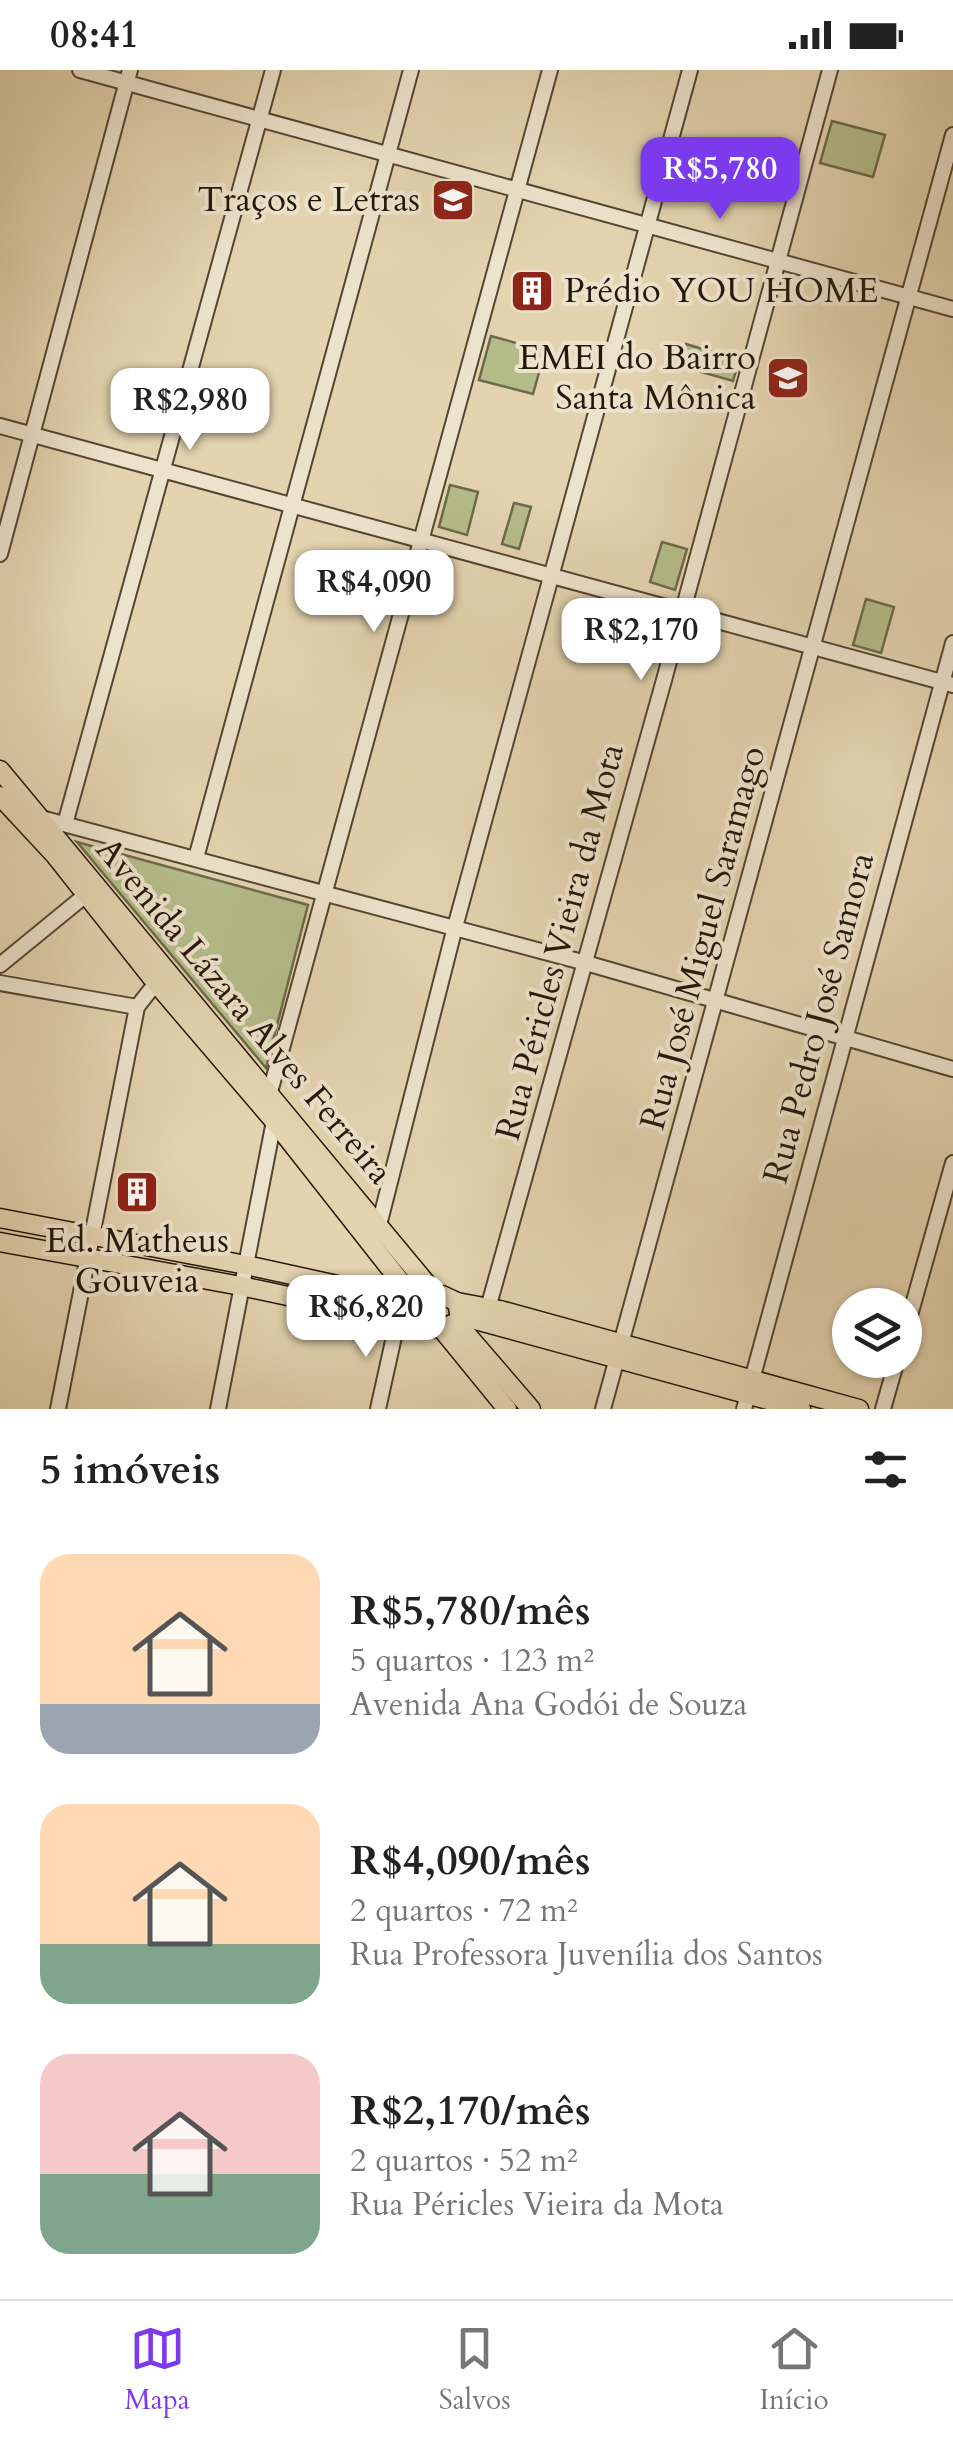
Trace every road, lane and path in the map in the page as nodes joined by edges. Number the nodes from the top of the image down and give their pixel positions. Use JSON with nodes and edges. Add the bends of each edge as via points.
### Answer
{"nodes":[{"id":1,"x":80,"y":70,"type":"edge"},
{"id":2,"x":273,"y":70,"type":"edge"},
{"id":3,"x":411,"y":70,"type":"edge"},
{"id":4,"x":550,"y":70,"type":"edge"},
{"id":5,"x":690,"y":70,"type":"edge"},
{"id":6,"x":830,"y":70,"type":"edge"},
{"id":7,"x":128,"y":77,"type":"edge"},
{"id":8,"x":260,"y":118,"type":"junction"},
{"id":9,"x":953,"y":135,"type":"edge"},
{"id":10,"x":387,"y":153,"type":"junction"},
{"id":11,"x":517,"y":188,"type":"junction"},
{"id":12,"x":648,"y":224,"type":"junction"},
{"id":13,"x":778,"y":263,"type":"junction"},
{"id":14,"x":908,"y":297,"type":"junction"},
{"id":15,"x":953,"y":309,"type":"edge"},
{"id":16,"x":0,"y":426,"type":"edge"},
{"id":17,"x":30,"y":435,"type":"junction"},
{"id":18,"x":162,"y":471,"type":"junction"},
{"id":19,"x":292,"y":506,"type":"junction"},
{"id":20,"x":422,"y":540,"type":"junction"},
{"id":21,"x":0,"y":554,"type":"edge"},
{"id":22,"x":551,"y":578,"type":"junction"},
{"id":23,"x":682,"y":612,"type":"junction"},
{"id":24,"x":953,"y":643,"type":"edge"},
{"id":25,"x":813,"y":648,"type":"junction"},
{"id":26,"x":948,"y":684,"type":"edge"},
{"id":27,"x":0,"y":770,"type":"edge"},
{"id":28,"x":3,"y":806,"type":"edge"},
{"id":29,"x":42,"y":818,"type":"junction"},
{"id":30,"x":66,"y":824,"type":"junction"},
{"id":31,"x":196,"y":858,"type":"junction"},
{"id":32,"x":92,"y":890,"type":"junction"},
{"id":33,"x":326,"y":895,"type":"junction"},
{"id":34,"x":456,"y":928,"type":"junction"},
{"id":35,"x":586,"y":963,"type":"junction"},
{"id":36,"x":0,"y":965,"type":"edge"},
{"id":37,"x":0,"y":982,"type":"edge"},
{"id":38,"x":156,"y":983,"type":"junction"},
{"id":39,"x":718,"y":1000,"type":"junction"},
{"id":40,"x":137,"y":1007,"type":"junction"},
{"id":41,"x":205,"y":1026,"type":"junction"},
{"id":42,"x":844,"y":1035,"type":"junction"},
{"id":43,"x":953,"y":1069,"type":"edge"},
{"id":44,"x":270,"y":1092,"type":"junction"},
{"id":45,"x":274,"y":1121,"type":"junction"},
{"id":46,"x":953,"y":1163,"type":"edge"},
{"id":47,"x":950,"y":1182,"type":"edge"},
{"id":48,"x":0,"y":1218,"type":"edge"},
{"id":49,"x":379,"y":1224,"type":"junction"},
{"id":50,"x":90,"y":1237,"type":"junction"},
{"id":51,"x":0,"y":1242,"type":"edge"},
{"id":52,"x":85,"y":1260,"type":"junction"},
{"id":53,"x":246,"y":1264,"type":"junction"},
{"id":54,"x":241,"y":1286,"type":"junction"},
{"id":55,"x":918,"y":1288,"type":"edge"},
{"id":56,"x":436,"y":1295,"type":"junction"},
{"id":57,"x":488,"y":1308,"type":"junction"},
{"id":58,"x":403,"y":1310,"type":"junction"},
{"id":59,"x":454,"y":1317,"type":"junction"},
{"id":60,"x":620,"y":1351,"type":"junction"},
{"id":61,"x":892,"y":1378,"type":"edge"},
{"id":62,"x":748,"y":1395,"type":"edge"},
{"id":63,"x":58,"y":1409,"type":"edge"},
{"id":64,"x":218,"y":1409,"type":"edge"},
{"id":65,"x":378,"y":1409,"type":"edge"},
{"id":66,"x":507,"y":1409,"type":"edge"},
{"id":67,"x":531,"y":1409,"type":"edge"},
{"id":68,"x":603,"y":1409,"type":"edge"},
{"id":69,"x":801,"y":1409,"type":"edge"},
{"id":70,"x":859,"y":1409,"type":"edge"},
{"id":71,"x":883,"y":1409,"type":"edge"}],
"edges":[{"from":1,"to":7,"type":"street"},
{"from":2,"to":8,"type":"street"},
{"from":3,"to":10,"type":"street"},
{"from":4,"to":11,"type":"street"},
{"from":5,"to":12,"type":"street"},
{"from":6,"to":13,"type":"street","name":"Rua Péricles Vieira da Mota"},
{"from":7,"to":8,"type":"street"},
{"from":7,"to":17,"type":"street"},
{"from":8,"to":10,"type":"street"},
{"from":8,"to":18,"type":"street"},
{"from":9,"to":14,"type":"street","name":"Rua José Miguel Saramago"},
{"from":10,"to":11,"type":"street"},
{"from":10,"to":19,"type":"street"},
{"from":11,"to":12,"type":"street"},
{"from":11,"to":20,"type":"street"},
{"from":12,"to":13,"type":"street"},
{"from":12,"to":22,"type":"street"},
{"from":13,"to":14,"type":"street"},
{"from":13,"to":23,"type":"street","name":"Rua Péricles Vieira da Mota"},
{"from":14,"to":15,"type":"street"},
{"from":14,"to":25,"type":"street","name":"Rua José Miguel Saramago"},
{"from":16,"to":17,"type":"street"},
{"from":17,"to":18,"type":"street"},
{"from":17,"to":21,"type":"street"},
{"from":18,"to":19,"type":"street"},
{"from":18,"to":30,"type":"street"},
{"from":19,"to":20,"type":"street"},
{"from":19,"to":31,"type":"street"},
{"from":20,"to":22,"type":"street"},
{"from":20,"to":33,"type":"street"},
{"from":22,"to":23,"type":"street"},
{"from":22,"to":34,"type":"street"},
{"from":23,"to":25,"type":"street"},
{"from":23,"to":35,"type":"street","name":"Rua Péricles Vieira da Mota"},
{"from":24,"to":26,"type":"street","name":"Rua Pedro José Samora"},
{"from":25,"to":26,"type":"street"},
{"from":25,"to":39,"type":"street","name":"Rua José Miguel Saramago"},
{"from":26,"to":42,"type":"street","name":"Rua Pedro José Samora"},
{"from":27,"to":29,"type":"main road","name":"Avenida Lázara Alves Ferreira"},
{"from":28,"to":32,"type":"main road","name":"Avenida Lázara Alves Ferreira"},
{"from":29,"to":30,"type":"street"},
{"from":29,"to":32,"type":"main road","name":"Avenida Lázara Alves Ferreira"},
{"from":30,"to":31,"type":"street"},
{"from":31,"to":33,"type":"street"},
{"from":32,"to":36,"type":"street"},
{"from":32,"to":38,"type":"main road","name":"Avenida Lázara Alves Ferreira"},
{"from":32,"to":41,"type":"main road","name":"Avenida Lázara Alves Ferreira"},
{"from":33,"to":34,"type":"street"},
{"from":33,"to":44,"type":"street"},
{"from":34,"to":35,"type":"street"},
{"from":34,"to":49,"type":"street"},
{"from":35,"to":39,"type":"street"},
{"from":35,"to":57,"type":"street","name":"Rua Péricles Vieira da Mota"},
{"from":37,"to":40,"type":"street"},
{"from":38,"to":40,"type":"street"},
{"from":38,"to":41,"type":"main road","name":"Avenida Lázara Alves Ferreira"},
{"from":39,"to":42,"type":"street"},
{"from":39,"to":60,"type":"street","name":"Rua José Miguel Saramago"},
{"from":40,"to":50,"type":"street"},
{"from":41,"to":44,"type":"main road","name":"Avenida Lázara Alves Ferreira"},
{"from":41,"to":45,"type":"main road","name":"Avenida Lázara Alves Ferreira"},
{"from":42,"to":43,"type":"street"},
{"from":42,"to":62,"type":"street","name":"Rua Pedro José Samora"},
{"from":44,"to":49,"type":"main road","name":"Avenida Lázara Alves Ferreira"},
{"from":45,"to":53,"type":"street"},
{"from":45,"to":58,"type":"main road","name":"Avenida Lázara Alves Ferreira"},
{"from":46,"to":47,"type":"street"},
{"from":47,"to":55,"type":"street"},
{"from":48,"to":50,"type":"main road"},
{"from":49,"to":56,"type":"main road","name":"Avenida Lázara Alves Ferreira"},
{"from":50,"to":52,"type":"street"},
{"from":50,"to":53,"type":"main road"},
{"from":51,"to":52,"type":"main road"},
{"from":52,"to":54,"type":"main road"},
{"from":52,"to":63,"type":"street"},
{"from":53,"to":54,"type":"street"},
{"from":53,"to":58,"type":"main road"},
{"from":54,"to":58,"type":"main road"},
{"from":54,"to":64,"type":"street"},
{"from":56,"to":58,"type":"main road"},
{"from":56,"to":59,"type":"main road"},
{"from":57,"to":59,"type":"main road"},
{"from":57,"to":60,"type":"main road"},
{"from":58,"to":59,"type":"main road"},
{"from":58,"to":65,"type":"street"},
{"from":59,"to":60,"type":"main road"},
{"from":59,"to":66,"type":"main road"},
{"from":59,"to":67,"type":"main road"},
{"from":60,"to":62,"type":"main road"},
{"from":60,"to":68,"type":"street","name":"Rua José Miguel Saramago"},
{"from":61,"to":71,"type":"street"},
{"from":62,"to":69,"type":"main road"},
{"from":62,"to":70,"type":"main road"}]}
